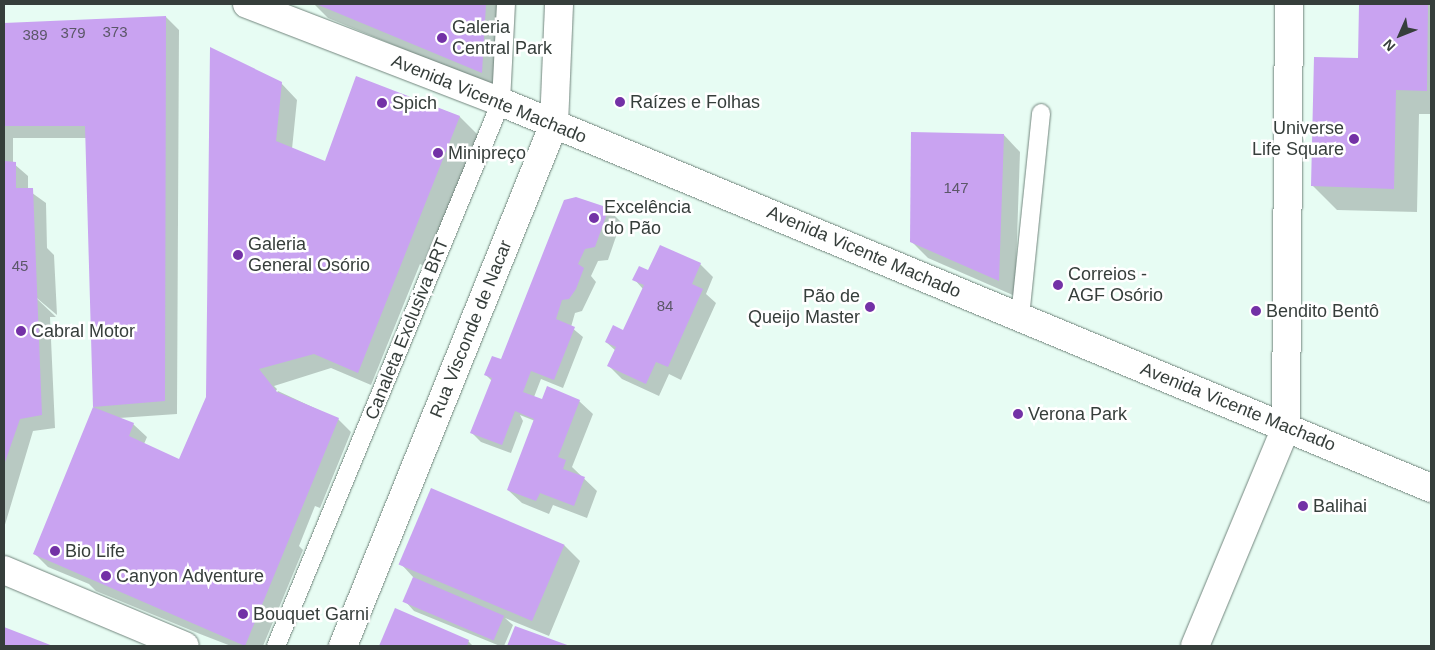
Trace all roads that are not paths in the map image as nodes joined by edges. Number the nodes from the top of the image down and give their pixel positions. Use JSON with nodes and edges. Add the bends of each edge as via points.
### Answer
{"nodes":[{"id":1,"x":247,"y":4,"type":"edge"},
{"id":2,"x":506,"y":4,"type":"edge"},
{"id":3,"x":559,"y":4,"type":"edge"},
{"id":4,"x":1289,"y":4,"type":"edge"},
{"id":5,"x":294,"y":13,"type":"edge"},
{"id":6,"x":501,"y":102,"type":"junction"},
{"id":7,"x":1041,"y":114,"type":"dead end"},
{"id":8,"x":554,"y":124,"type":"junction"},
{"id":9,"x":1020,"y":317,"type":"junction"},
{"id":10,"x":1286,"y":426,"type":"junction"},
{"id":11,"x":1431,"y":488,"type":"edge"},
{"id":12,"x":4,"y":570,"type":"edge"},
{"id":13,"x":185,"y":646,"type":"edge"},
{"id":14,"x":276,"y":646,"type":"edge"},
{"id":15,"x":343,"y":646,"type":"edge"},
{"id":16,"x":1195,"y":646,"type":"edge"}],
"edges":[{"from":1,"to":5,"type":"street","name":"Avenida Vicente Machado"},
{"from":2,"to":6,"type":"lane","name":"Canaleta Exclusiva BRT"},
{"from":3,"to":8,"type":"street","name":"Rua Visconde de Nacar"},
{"from":4,"to":10,"type":"street"},
{"from":5,"to":6,"type":"street","name":"Avenida Vicente Machado"},
{"from":6,"to":8,"type":"street","name":"Avenida Vicente Machado"},
{"from":6,"to":14,"type":"lane","name":"Canaleta Exclusiva BRT"},
{"from":7,"to":9,"type":"lane"},
{"from":8,"to":9,"type":"street","name":"Avenida Vicente Machado"},
{"from":8,"to":15,"type":"street","name":"Rua Visconde de Nacar"},
{"from":9,"to":10,"type":"street","name":"Avenida Vicente Machado"},
{"from":10,"to":11,"type":"street","name":"Avenida Vicente Machado"},
{"from":10,"to":16,"type":"street"},
{"from":12,"to":13,"type":"street"}]}
